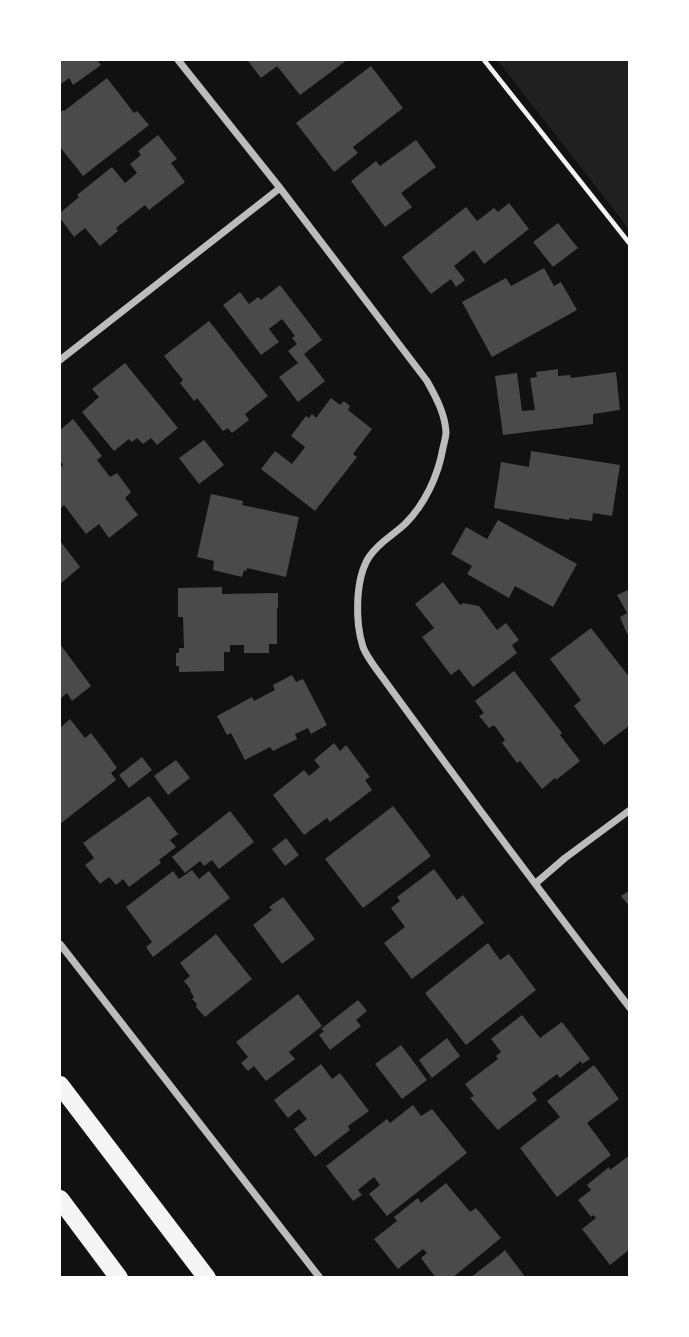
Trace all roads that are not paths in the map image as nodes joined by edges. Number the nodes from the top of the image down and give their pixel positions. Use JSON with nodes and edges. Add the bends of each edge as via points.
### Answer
{"nodes":[{"id":1,"x":178,"y":60,"type":"edge"},
{"id":2,"x":279,"y":188,"type":"junction"},
{"id":3,"x":60,"y":360,"type":"edge"},
{"id":4,"x":629,"y":810,"type":"edge"},
{"id":5,"x":536,"y":883,"type":"junction"},
{"id":6,"x":60,"y":944,"type":"edge"},
{"id":7,"x":629,"y":1008,"type":"edge"},
{"id":8,"x":60,"y":1086,"type":"edge"},
{"id":9,"x":60,"y":1199,"type":"edge"},
{"id":10,"x":119,"y":1278,"type":"edge"},
{"id":11,"x":207,"y":1278,"type":"edge"},
{"id":12,"x":320,"y":1278,"type":"edge"}],
"edges":[{"from":1,"to":2,"type":"street"},
{"from":2,"to":3,"type":"street"},
{"from":2,"to":5,"type":"street","via":[[427,381],[439,403],[446,433],[428,494],[368,558],[357,606],[364,648]]},
{"from":4,"to":5,"type":"street"},
{"from":5,"to":7,"type":"street"},
{"from":6,"to":12,"type":"street"},
{"from":8,"to":11,"type":"main road"},
{"from":9,"to":10,"type":"main road"}]}
